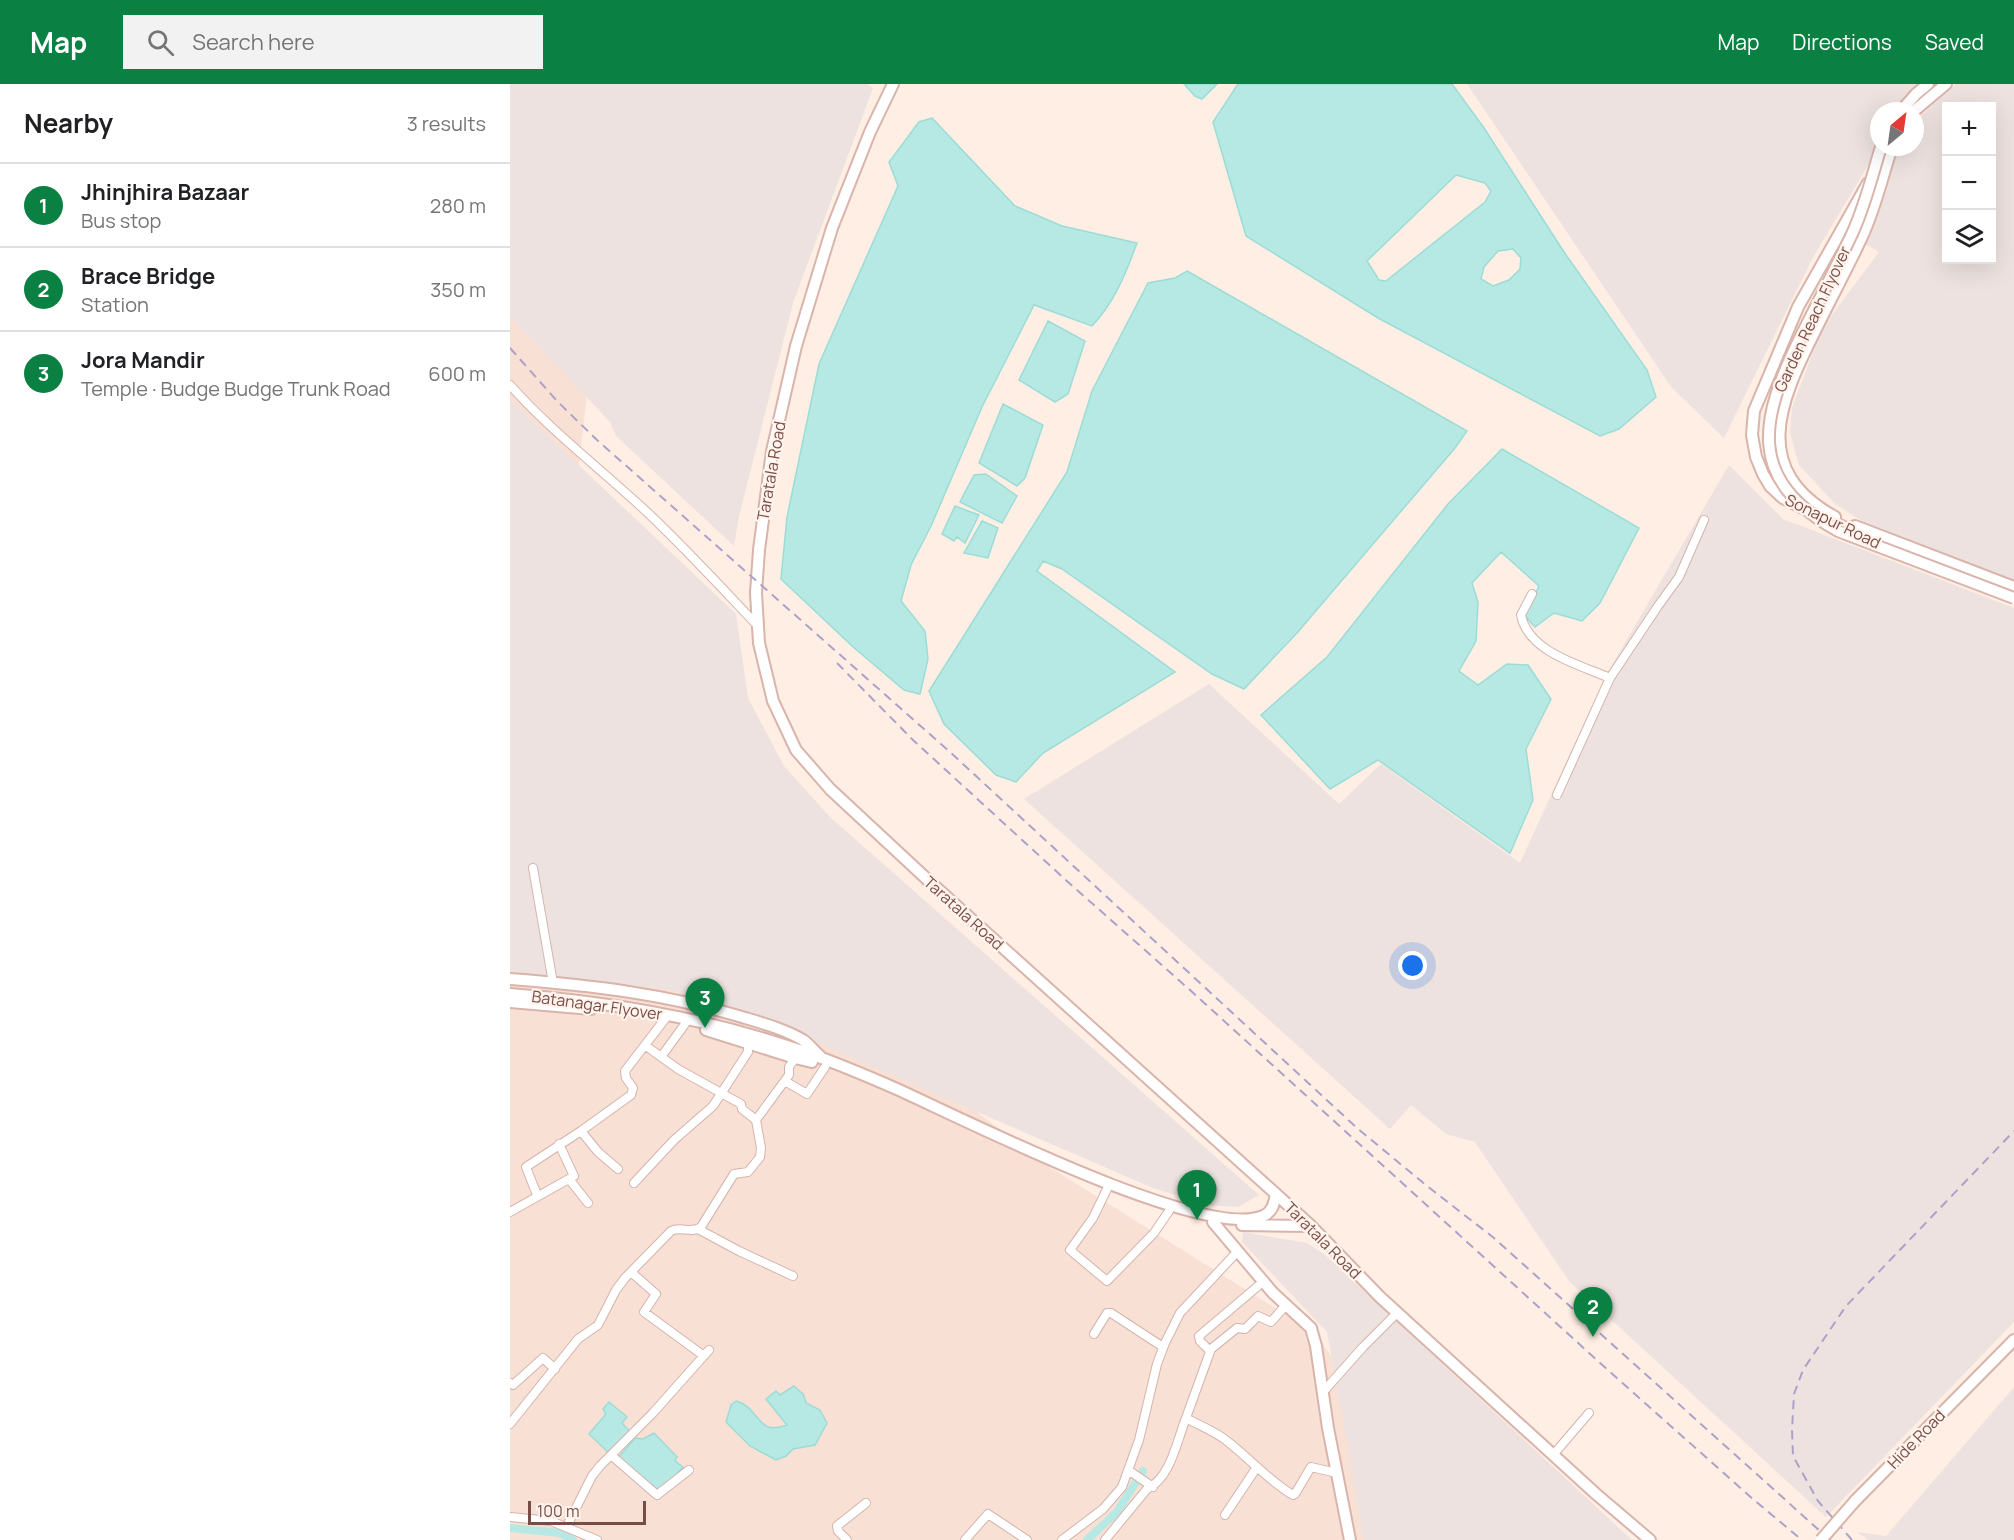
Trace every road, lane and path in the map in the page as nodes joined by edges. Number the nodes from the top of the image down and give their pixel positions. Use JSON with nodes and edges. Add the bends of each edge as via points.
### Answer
{"nodes":[{"id":1,"x":893,"y":84,"type":"edge"},
{"id":2,"x":1929,"y":84,"type":"edge"},
{"id":3,"x":1945,"y":84,"type":"edge"},
{"id":4,"x":1909,"y":102,"type":"edge"},
{"id":5,"x":1924,"y":102,"type":"edge"},
{"id":6,"x":1878,"y":156,"type":"edge"},
{"id":7,"x":1886,"y":156,"type":"edge"},
{"id":8,"x":1888,"y":156,"type":"edge"},
{"id":9,"x":510,"y":385,"type":"edge"},
{"id":10,"x":1704,"y":520,"type":"dead end"},
{"id":11,"x":2014,"y":587,"type":"edge"},
{"id":12,"x":1532,"y":594,"type":"dead end"},
{"id":13,"x":2014,"y":596,"type":"edge"},
{"id":14,"x":757,"y":625,"type":"junction"},
{"id":15,"x":1610,"y":678,"type":"junction"},
{"id":16,"x":1557,"y":795,"type":"dead end"},
{"id":17,"x":533,"y":868,"type":"dead end"},
{"id":18,"x":510,"y":979,"type":"edge"},
{"id":19,"x":554,"y":983,"type":"junction"},
{"id":20,"x":510,"y":994,"type":"edge"},
{"id":21,"x":510,"y":1002,"type":"edge"},
{"id":22,"x":665,"y":1019,"type":"junction"},
{"id":23,"x":685,"y":1024,"type":"junction"},
{"id":24,"x":748,"y":1042,"type":"junction"},
{"id":25,"x":646,"y":1046,"type":"junction"},
{"id":26,"x":661,"y":1057,"type":"junction"},
{"id":27,"x":795,"y":1058,"type":"junction"},
{"id":28,"x":820,"y":1062,"type":"junction"},
{"id":29,"x":785,"y":1081,"type":"junction"},
{"id":30,"x":721,"y":1092,"type":"junction"},
{"id":31,"x":756,"y":1120,"type":"junction"},
{"id":32,"x":581,"y":1131,"type":"junction"},
{"id":33,"x":559,"y":1144,"type":"junction"},
{"id":34,"x":618,"y":1169,"type":"dead end"},
{"id":35,"x":568,"y":1179,"type":"junction"},
{"id":36,"x":634,"y":1183,"type":"dead end"},
{"id":37,"x":1107,"y":1189,"type":"junction"},
{"id":38,"x":1276,"y":1194,"type":"junction"},
{"id":39,"x":537,"y":1195,"type":"junction"},
{"id":40,"x":588,"y":1203,"type":"dead end"},
{"id":41,"x":1169,"y":1211,"type":"junction"},
{"id":42,"x":510,"y":1212,"type":"edge"},
{"id":43,"x":1217,"y":1220,"type":"junction"},
{"id":44,"x":1311,"y":1226,"type":"junction"},
{"id":45,"x":698,"y":1229,"type":"junction"},
{"id":46,"x":1238,"y":1251,"type":"junction"},
{"id":47,"x":631,"y":1272,"type":"junction"},
{"id":48,"x":792,"y":1275,"type":"dead end"},
{"id":49,"x":1264,"y":1281,"type":"junction"},
{"id":50,"x":1286,"y":1305,"type":"junction"},
{"id":51,"x":1397,"y":1313,"type":"junction"},
{"id":52,"x":1094,"y":1334,"type":"dead end"},
{"id":53,"x":2014,"y":1340,"type":"edge"},
{"id":54,"x":1163,"y":1347,"type":"junction"},
{"id":55,"x":1210,"y":1351,"type":"junction"},
{"id":56,"x":555,"y":1369,"type":"junction"},
{"id":57,"x":510,"y":1383,"type":"edge"},
{"id":58,"x":1323,"y":1392,"type":"junction"},
{"id":59,"x":1589,"y":1413,"type":"dead end"},
{"id":60,"x":1186,"y":1418,"type":"junction"},
{"id":61,"x":510,"y":1424,"type":"edge"},
{"id":62,"x":611,"y":1455,"type":"junction"},
{"id":63,"x":1553,"y":1455,"type":"junction"},
{"id":64,"x":1257,"y":1467,"type":"junction"},
{"id":65,"x":689,"y":1470,"type":"dead end"},
{"id":66,"x":1128,"y":1470,"type":"junction"},
{"id":67,"x":1337,"y":1473,"type":"junction"},
{"id":68,"x":1153,"y":1487,"type":"junction"},
{"id":69,"x":866,"y":1503,"type":"dead end"},
{"id":70,"x":1225,"y":1515,"type":"dead end"},
{"id":71,"x":510,"y":1516,"type":"edge"},
{"id":72,"x":567,"y":1526,"type":"junction"},
{"id":73,"x":597,"y":1540,"type":"edge"},
{"id":74,"x":847,"y":1540,"type":"edge"},
{"id":75,"x":965,"y":1540,"type":"edge"},
{"id":76,"x":1027,"y":1540,"type":"edge"},
{"id":77,"x":1062,"y":1540,"type":"edge"},
{"id":78,"x":1105,"y":1540,"type":"edge"},
{"id":79,"x":1350,"y":1540,"type":"edge"},
{"id":80,"x":1650,"y":1540,"type":"edge"},
{"id":81,"x":1821,"y":1540,"type":"edge"}],
"edges":[{"from":1,"to":14,"type":"street","name":"Taratala Road","via":[[832,228],[796,346],[772,451],[756,578]]},
{"from":2,"to":4,"type":"street"},
{"from":3,"to":5,"type":"street"},
{"from":6,"to":13,"type":"street","name":"Garden Reach Flyover","bridge":true,"via":[[1857,222],[1779,383],[1769,419],[1772,459],[1786,489],[1800,506],[1838,531]]},
{"from":7,"to":13,"type":"street","name":"Sonapur Road","via":[[1791,324],[1754,411],[1752,435],[1756,457],[1770,486],[1783,498],[1880,544]]},
{"from":8,"to":11,"type":"street","name":"Garden Reach Flyover","via":[[1871,215],[1789,387],[1779,420],[1782,457],[1794,483],[1822,510]]},
{"from":9,"to":14,"type":"street","via":[[647,512]]},
{"from":10,"to":15,"type":"street","via":[[1679,577]]},
{"from":12,"to":15,"type":"street","via":[[1521,615],[1541,647]]},
{"from":14,"to":38,"type":"street","name":"Taratala Road","via":[[773,701],[787,734],[812,770],[930,882]]},
{"from":15,"to":16,"type":"street"},
{"from":17,"to":19,"type":"street"},
{"from":18,"to":19,"type":"street"},
{"from":19,"to":28,"type":"street","via":[[641,994],[734,1015],[797,1037]]},
{"from":20,"to":28,"type":"street","name":"Batanagar Flyover","via":[[643,1009],[730,1028]]},
{"from":21,"to":22,"type":"street"},
{"from":22,"to":23,"type":"street"},
{"from":22,"to":25,"type":"street"},
{"from":23,"to":24,"type":"street"},
{"from":23,"to":26,"type":"street"},
{"from":24,"to":27,"type":"street"},
{"from":24,"to":30,"type":"street","via":[[748,1052]]},
{"from":25,"to":26,"type":"street"},
{"from":25,"to":32,"type":"street","via":[[625,1071],[633,1093]]},
{"from":26,"to":30,"type":"street"},
{"from":27,"to":28,"type":"street"},
{"from":27,"to":29,"type":"street"},
{"from":28,"to":29,"type":"street","via":[[807,1094]]},
{"from":28,"to":37,"type":"street"},
{"from":28,"to":43,"type":"street","via":[[898,1090],[1100,1180]]},
{"from":29,"to":31,"type":"street"},
{"from":30,"to":31,"type":"street","via":[[740,1103]]},
{"from":30,"to":36,"type":"street","via":[[708,1112],[674,1140]]},
{"from":31,"to":45,"type":"street","via":[[760,1157],[748,1172],[734,1174]]},
{"from":32,"to":33,"type":"street"},
{"from":32,"to":34,"type":"street","via":[[597,1152]]},
{"from":33,"to":35,"type":"street","via":[[574,1176]]},
{"from":33,"to":39,"type":"street","via":[[526,1167]]},
{"from":35,"to":39,"type":"street"},
{"from":35,"to":40,"type":"street"},
{"from":37,"to":41,"type":"street"},
{"from":37,"to":41,"type":"street","via":[[1093,1218],[1070,1250],[1107,1281],[1154,1233]]},
{"from":38,"to":43,"type":"street","via":[[1266,1215]]},
{"from":38,"to":44,"type":"street","name":"Taratala Road"},
{"from":39,"to":42,"type":"street"},
{"from":41,"to":43,"type":"street"},
{"from":43,"to":44,"type":"street","via":[[1253,1226]]},
{"from":43,"to":46,"type":"street"},
{"from":44,"to":51,"type":"street","name":"Taratala Road"},
{"from":45,"to":47,"type":"street","via":[[670,1231]]},
{"from":45,"to":48,"type":"street"},
{"from":46,"to":49,"type":"street"},
{"from":46,"to":54,"type":"street","via":[[1180,1313]]},
{"from":47,"to":56,"type":"street","via":[[616,1290],[598,1325],[578,1339]]},
{"from":47,"to":62,"type":"street","via":[[656,1294],[644,1312],[707,1353]]},
{"from":49,"to":50,"type":"street"},
{"from":49,"to":55,"type":"street","via":[[1199,1336]]},
{"from":50,"to":55,"type":"street","via":[[1271,1322],[1258,1316]]},
{"from":50,"to":58,"type":"street","via":[[1314,1334]]},
{"from":51,"to":58,"type":"street"},
{"from":51,"to":63,"type":"street","name":"Taratala Road"},
{"from":52,"to":54,"type":"street","via":[[1107,1313]]},
{"from":53,"to":81,"type":"street","name":"Hide Road","bridge":true},
{"from":54,"to":66,"type":"street"},
{"from":55,"to":60,"type":"street"},
{"from":56,"to":57,"type":"street","via":[[543,1358],[513,1385]]},
{"from":56,"to":61,"type":"street"},
{"from":58,"to":67,"type":"street"},
{"from":59,"to":63,"type":"street"},
{"from":60,"to":64,"type":"street","via":[[1226,1439]]},
{"from":60,"to":68,"type":"street","via":[[1172,1461]]},
{"from":62,"to":65,"type":"street","via":[[657,1495]]},
{"from":62,"to":72,"type":"street","via":[[592,1476]]},
{"from":63,"to":80,"type":"street","name":"Taratala Road"},
{"from":64,"to":67,"type":"street","via":[[1294,1495],[1311,1467]]},
{"from":64,"to":70,"type":"street"},
{"from":66,"to":68,"type":"street"},
{"from":66,"to":77,"type":"street","via":[[1111,1503]]},
{"from":67,"to":79,"type":"street"},
{"from":68,"to":78,"type":"street","via":[[1147,1489]]},
{"from":69,"to":74,"type":"street","via":[[837,1526]]},
{"from":71,"to":72,"type":"street","via":[[541,1518]]},
{"from":72,"to":73,"type":"street"},
{"from":75,"to":76,"type":"street","via":[[988,1514]]}]}
